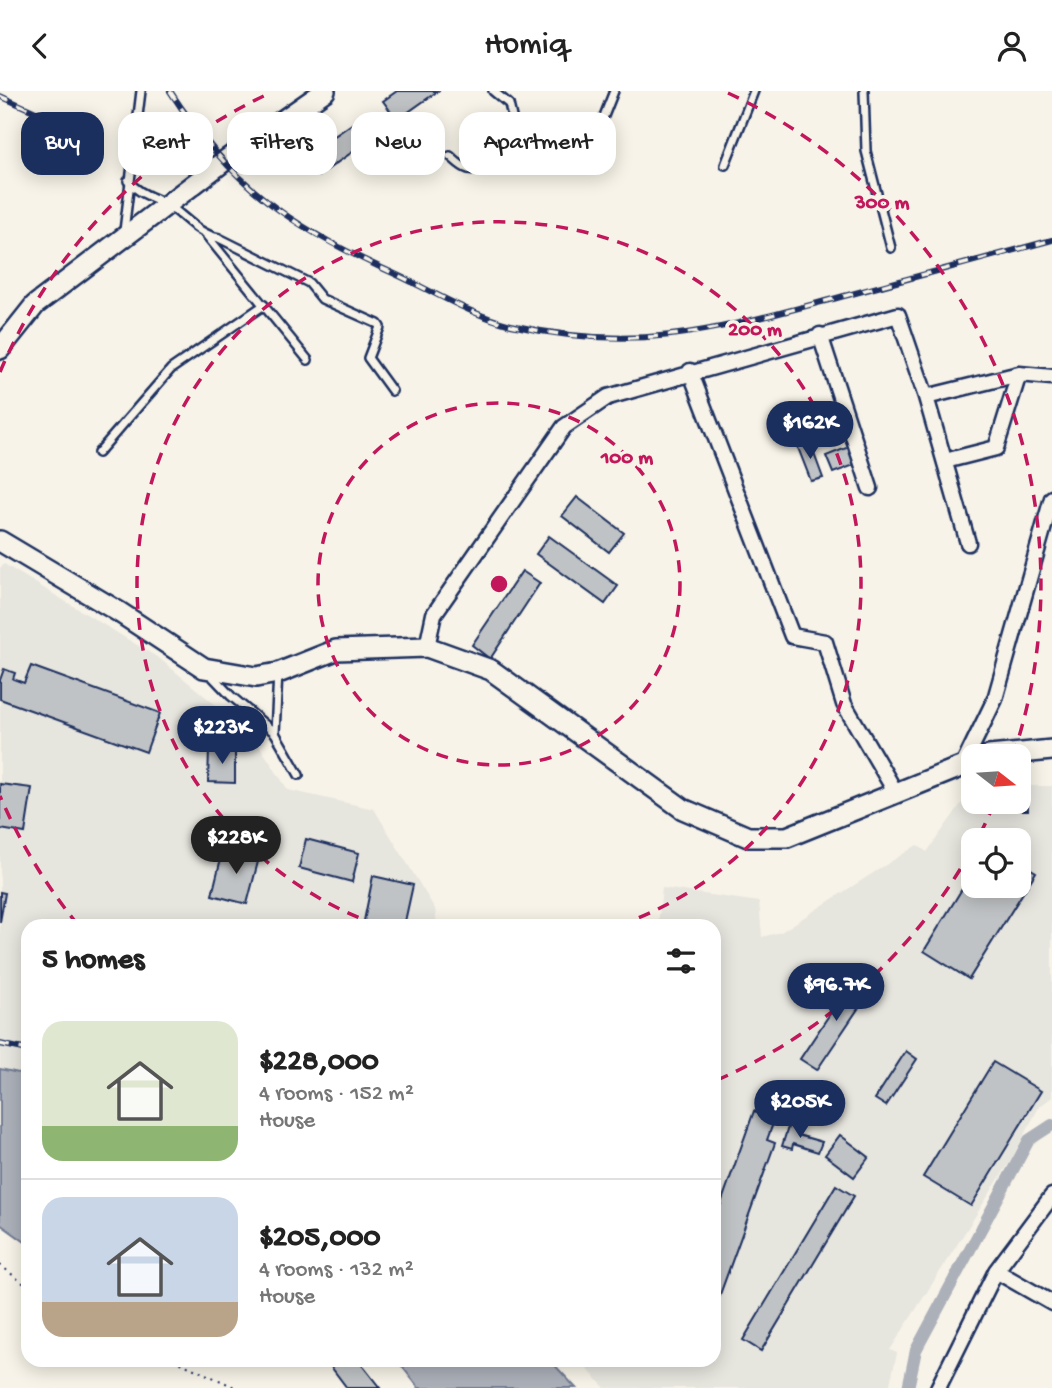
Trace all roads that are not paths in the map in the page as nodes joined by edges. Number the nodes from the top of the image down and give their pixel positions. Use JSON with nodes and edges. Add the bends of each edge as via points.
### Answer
{"nodes":[{"id":1,"x":141,"y":91,"type":"edge"},
{"id":2,"x":325,"y":91,"type":"edge"},
{"id":3,"x":493,"y":91,"type":"edge"},
{"id":4,"x":614,"y":91,"type":"edge"},
{"id":5,"x":754,"y":91,"type":"edge"},
{"id":6,"x":864,"y":91,"type":"edge"},
{"id":7,"x":606,"y":112,"type":"edge"},
{"id":8,"x":450,"y":156,"type":"dead end"},
{"id":9,"x":725,"y":165,"type":"dead end"},
{"id":10,"x":128,"y":181,"type":"junction"},
{"id":11,"x":169,"y":205,"type":"junction"},
{"id":12,"x":207,"y":235,"type":"junction"},
{"id":13,"x":123,"y":239,"type":"junction"},
{"id":14,"x":891,"y":248,"type":"dead end"},
{"id":15,"x":264,"y":305,"type":"junction"},
{"id":16,"x":820,"y":335,"type":"junction"},
{"id":17,"x":0,"y":349,"type":"edge"},
{"id":18,"x":308,"y":360,"type":"dead end"},
{"id":19,"x":690,"y":371,"type":"junction"},
{"id":20,"x":1019,"y":373,"type":"junction"},
{"id":21,"x":1052,"y":377,"type":"edge"},
{"id":22,"x":392,"y":391,"type":"dead end"},
{"id":23,"x":926,"y":397,"type":"junction"},
{"id":24,"x":98,"y":453,"type":"dead end"},
{"id":25,"x":945,"y":461,"type":"junction"},
{"id":26,"x":870,"y":488,"type":"dead end"},
{"id":27,"x":1052,"y":498,"type":"edge"},
{"id":28,"x":0,"y":541,"type":"edge"},
{"id":29,"x":968,"y":543,"type":"dead end"},
{"id":30,"x":426,"y":647,"type":"junction"},
{"id":31,"x":204,"y":668,"type":"junction"},
{"id":32,"x":278,"y":673,"type":"junction"},
{"id":33,"x":275,"y":733,"type":"junction"},
{"id":34,"x":976,"y":744,"type":"edge"},
{"id":35,"x":1052,"y":750,"type":"edge"},
{"id":36,"x":1031,"y":752,"type":"edge"},
{"id":37,"x":961,"y":766,"type":"edge"},
{"id":38,"x":299,"y":775,"type":"dead end"},
{"id":39,"x":896,"y":793,"type":"junction"},
{"id":40,"x":1052,"y":1196,"type":"edge"},
{"id":41,"x":996,"y":1271,"type":"junction"},
{"id":42,"x":1052,"y":1303,"type":"edge"},
{"id":43,"x":940,"y":1387,"type":"edge"}],
"edges":[{"from":1,"to":10,"type":"lane"},
{"from":2,"to":11,"type":"street"},
{"from":3,"to":8,"type":"lane","via":[[509,104],[512,117],[488,161],[477,169],[466,169]]},
{"from":4,"to":7,"type":"lane"},
{"from":5,"to":9,"type":"lane"},
{"from":6,"to":14,"type":"lane","via":[[866,151]]},
{"from":10,"to":11,"type":"lane","via":[[144,196]]},
{"from":10,"to":13,"type":"lane"},
{"from":11,"to":12,"type":"lane"},
{"from":11,"to":13,"type":"street"},
{"from":12,"to":15,"type":"lane"},
{"from":12,"to":22,"type":"lane","via":[[309,283],[322,299],[378,324],[368,358]]},
{"from":13,"to":17,"type":"street","via":[[35,305]]},
{"from":15,"to":18,"type":"lane"},
{"from":15,"to":24,"type":"lane","via":[[171,369]]},
{"from":16,"to":19,"type":"street"},
{"from":16,"to":23,"type":"street","via":[[898,314]]},
{"from":16,"to":26,"type":"street"},
{"from":19,"to":30,"type":"street","via":[[608,397],[564,427],[434,614]]},
{"from":19,"to":39,"type":"street","via":[[792,635],[825,642],[844,704]]},
{"from":20,"to":21,"type":"street"},
{"from":20,"to":23,"type":"street"},
{"from":20,"to":25,"type":"street","via":[[996,448]]},
{"from":23,"to":25,"type":"street"},
{"from":25,"to":29,"type":"street"},
{"from":27,"to":34,"type":"street","via":[[995,699]]},
{"from":28,"to":31,"type":"street"},
{"from":30,"to":32,"type":"street","via":[[336,650]]},
{"from":30,"to":39,"type":"street","via":[[491,670],[683,809],[748,837],[787,837]]},
{"from":31,"to":32,"type":"street","via":[[257,677]]},
{"from":31,"to":33,"type":"lane"},
{"from":32,"to":33,"type":"lane"},
{"from":33,"to":38,"type":"lane"},
{"from":35,"to":36,"type":"street"},
{"from":37,"to":39,"type":"street"},
{"from":40,"to":41,"type":"street"},
{"from":41,"to":42,"type":"street"},
{"from":41,"to":43,"type":"street"}]}
